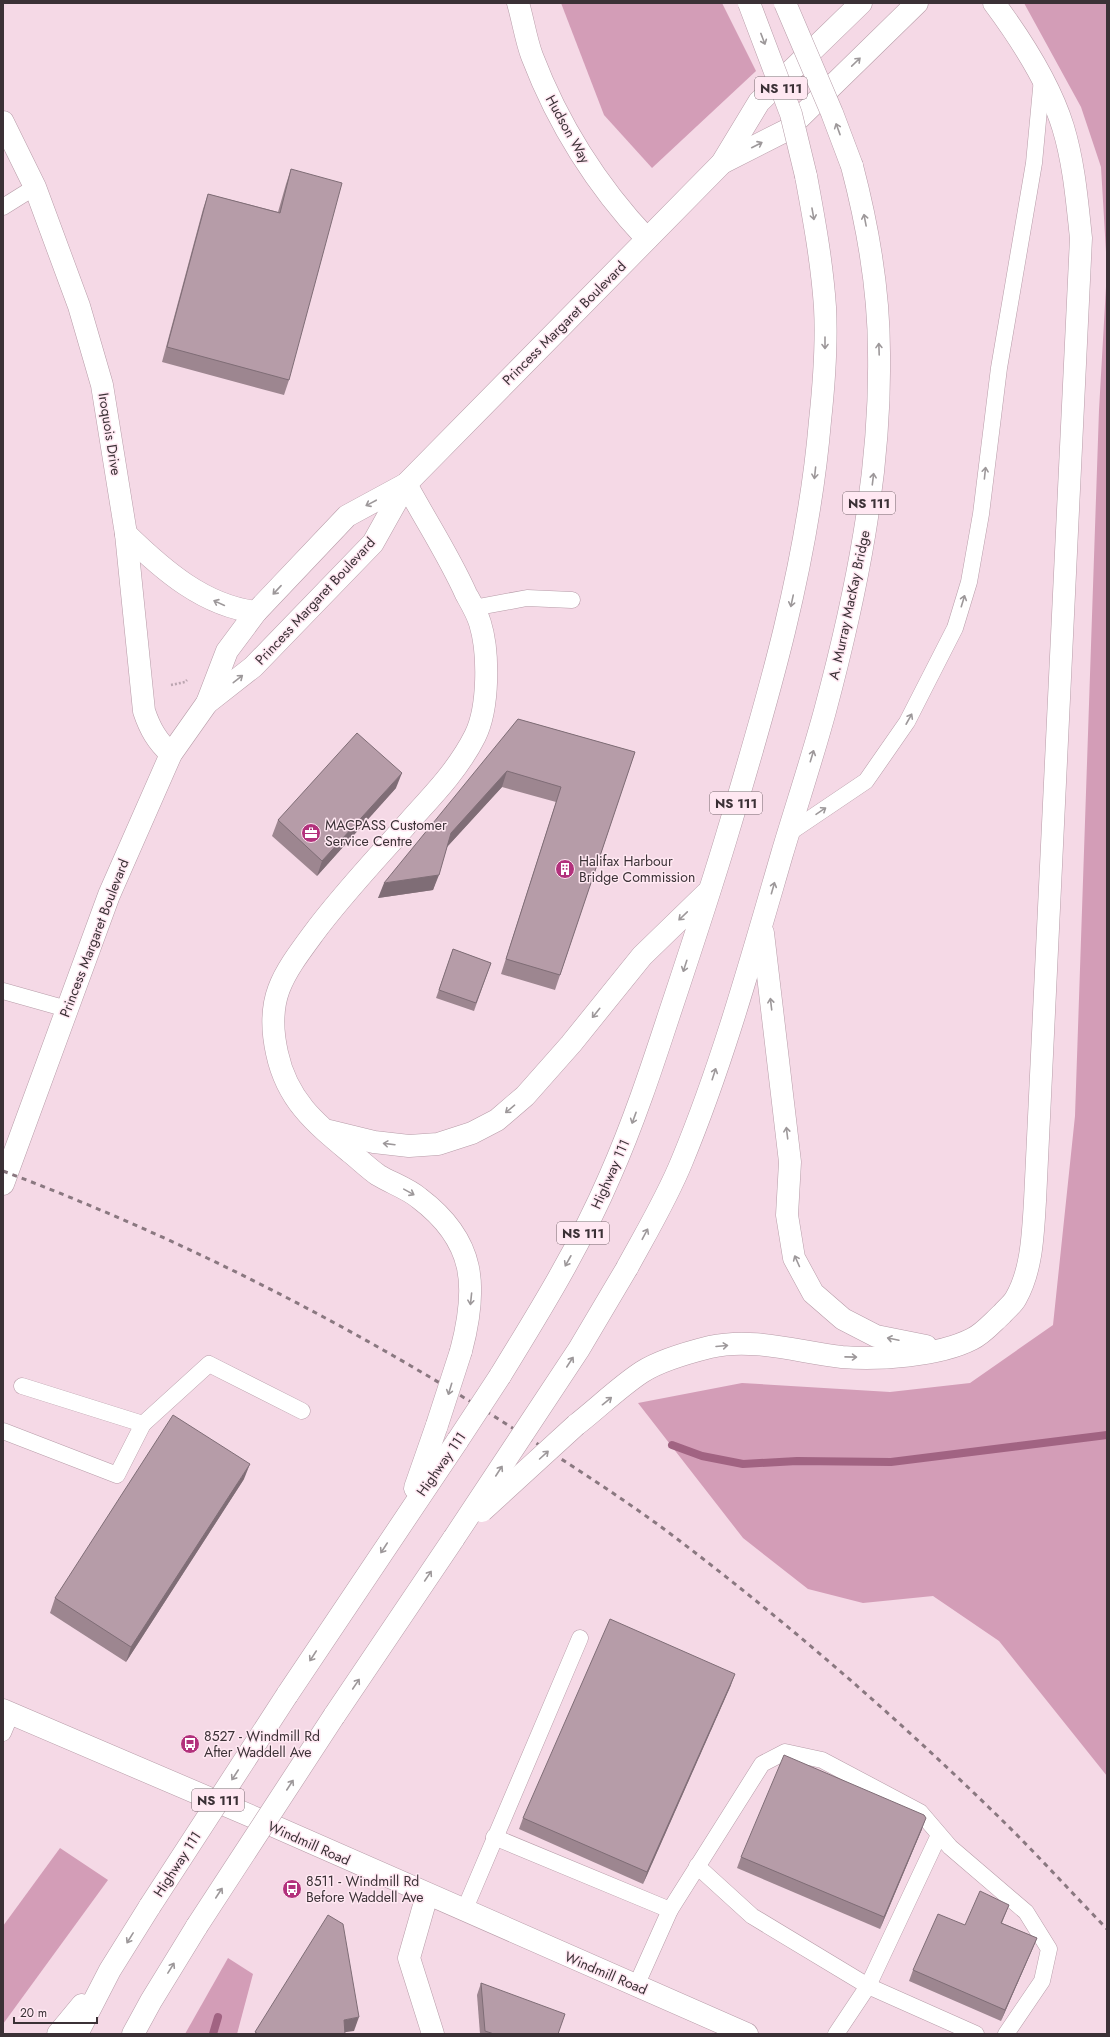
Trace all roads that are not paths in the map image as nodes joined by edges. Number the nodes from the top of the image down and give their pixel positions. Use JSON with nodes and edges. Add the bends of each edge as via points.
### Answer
{"nodes":[{"id":1,"x":518,"y":3,"type":"edge"},
{"id":2,"x":749,"y":3,"type":"edge"},
{"id":3,"x":785,"y":3,"type":"edge"},
{"id":4,"x":861,"y":3,"type":"edge"},
{"id":5,"x":917,"y":3,"type":"edge"},
{"id":6,"x":994,"y":3,"type":"edge"},
{"id":7,"x":1042,"y":78,"type":"junction"},
{"id":8,"x":3,"y":122,"type":"edge"},
{"id":9,"x":722,"y":163,"type":"junction"},
{"id":10,"x":35,"y":187,"type":"junction"},
{"id":11,"x":3,"y":207,"type":"edge"},
{"id":12,"x":647,"y":239,"type":"junction"},
{"id":13,"x":406,"y":484,"type":"junction"},
{"id":14,"x":126,"y":534,"type":"junction"},
{"id":15,"x":572,"y":600,"type":"dead end"},
{"id":16,"x":473,"y":608,"type":"junction"},
{"id":17,"x":256,"y":612,"type":"junction"},
{"id":18,"x":207,"y":703,"type":"junction"},
{"id":19,"x":171,"y":754,"type":"junction"},
{"id":20,"x":788,"y":833,"type":"junction"},
{"id":21,"x":711,"y":889,"type":"junction"},
{"id":22,"x":762,"y":925,"type":"junction"},
{"id":23,"x":3,"y":991,"type":"edge"},
{"id":24,"x":67,"y":1009,"type":"junction"},
{"id":25,"x":321,"y":1129,"type":"junction"},
{"id":26,"x":3,"y":1184,"type":"edge"},
{"id":27,"x":945,"y":1350,"type":"junction"},
{"id":28,"x":22,"y":1386,"type":"dead end"},
{"id":29,"x":302,"y":1411,"type":"dead end"},
{"id":30,"x":144,"y":1424,"type":"junction"},
{"id":31,"x":3,"y":1431,"type":"edge"},
{"id":32,"x":406,"y":1515,"type":"junction"},
{"id":33,"x":454,"y":1538,"type":"junction"},
{"id":34,"x":580,"y":1638,"type":"dead end"},
{"id":35,"x":6,"y":1719,"type":"edge"},
{"id":36,"x":939,"y":1835,"type":"junction"},
{"id":37,"x":494,"y":1837,"type":"junction"},
{"id":38,"x":697,"y":1866,"type":"junction"},
{"id":39,"x":428,"y":1895,"type":"junction"},
{"id":40,"x":670,"y":1910,"type":"junction"},
{"id":41,"x":464,"y":1911,"type":"junction"},
{"id":42,"x":110,"y":1970,"type":"junction"},
{"id":43,"x":636,"y":1986,"type":"junction"},
{"id":44,"x":868,"y":1986,"type":"junction"},
{"id":45,"x":151,"y":2001,"type":"junction"},
{"id":46,"x":58,"y":2034,"type":"edge"},
{"id":47,"x":77,"y":2034,"type":"edge"},
{"id":48,"x":133,"y":2034,"type":"edge"},
{"id":49,"x":139,"y":2034,"type":"edge"},
{"id":50,"x":432,"y":2034,"type":"edge"},
{"id":51,"x":747,"y":2034,"type":"edge"},
{"id":52,"x":836,"y":2034,"type":"edge"},
{"id":53,"x":976,"y":2034,"type":"edge"},
{"id":54,"x":1006,"y":2034,"type":"edge"}],
"edges":[{"from":1,"to":12,"type":"main road","name":"Hudson Way","via":[[532,55],[559,117],[606,191]]},
{"from":2,"to":21,"type":"main road","name":"Highway 111","number":"NS 111","one_way":true,"bridge":true,"via":[[791,114],[806,176],[819,246],[825,308],[823,397],[813,489],[789,617]]},
{"from":20,"to":3,"type":"main road","name":"A. Murray MacKay Bridge","number":"NS 111","one_way":true,"bridge":true,"via":[[825,712],[860,560],[874,463],[879,354],[869,242],[852,166]]},
{"from":4,"to":9,"type":"main road","name":"Princess Margaret Boulevard","via":[[760,102]]},
{"from":9,"to":5,"type":"main road","name":"Princess Margaret Boulevard","one_way":true,"via":[[787,130]]},
{"from":6,"to":7,"type":"main road"},
{"from":20,"to":7,"type":"lane","one_way":true,"via":[[866,781],[907,722],[955,628],[969,582],[981,514],[999,368],[1034,163]]},
{"from":7,"to":27,"type":"main road","via":[[1063,127],[1075,182],[1081,238],[1034,1223],[1024,1278],[1015,1299],[996,1320],[973,1339]]},
{"from":8,"to":10,"type":"main road","name":"Iroquois Drive"},
{"from":9,"to":12,"type":"main road","name":"Princess Margaret Boulevard"},
{"from":10,"to":11,"type":"lane"},
{"from":10,"to":14,"type":"main road","name":"Iroquois Drive","via":[[79,306],[102,385]]},
{"from":12,"to":13,"type":"main road","name":"Princess Margaret Boulevard"},
{"from":13,"to":16,"type":"main road","via":[[457,574]]},
{"from":13,"to":17,"type":"main road","name":"Princess Margaret Boulevard","one_way":true,"via":[[347,516]]},
{"from":18,"to":13,"type":"main road","name":"Princess Margaret Boulevard","one_way":true,"via":[[254,667],[373,543]]},
{"from":17,"to":14,"type":"main road","one_way":true,"via":[[236,610],[218,604],[150,557]]},
{"from":14,"to":19,"type":"main road","name":"Iroquois Drive","via":[[144,711],[150,729],[159,743]]},
{"from":15,"to":16,"type":"lane","via":[[527,598]]},
{"from":16,"to":25,"type":"main road","via":[[480,622],[486,660],[485,698],[476,734],[455,770],[330,911],[288,968],[276,996],[272,1025],[277,1056],[288,1086],[306,1114]]},
{"from":17,"to":18,"type":"main road","name":"Princess Margaret Boulevard","via":[[227,651]]},
{"from":18,"to":19,"type":"main road","name":"Princess Margaret Boulevard"},
{"from":19,"to":24,"type":"main road","name":"Princess Margaret Boulevard","via":[[109,895]]},
{"from":22,"to":20,"type":"main road","name":"A. Murray MacKay Bridge","number":"NS 111","one_way":true},
{"from":21,"to":25,"type":"main road","one_way":true,"via":[[642,956],[571,1044],[525,1096],[497,1120],[472,1133],[438,1144],[409,1146],[374,1142]]},
{"from":21,"to":32,"type":"main road","name":"Highway 111","number":"NS 111","one_way":true,"bridge":true,"via":[[647,1081],[610,1178],[585,1230],[500,1376]]},
{"from":27,"to":22,"type":"main road","one_way":true,"via":[[876,1336],[843,1319],[813,1293],[794,1258],[787,1216],[790,1162]]},
{"from":33,"to":22,"type":"main road","number":"NS 111","one_way":true,"bridge":true,"via":[[579,1349],[627,1268],[681,1163],[704,1103]]},
{"from":23,"to":24,"type":"lane"},
{"from":24,"to":26,"type":"main road","name":"Princess Margaret Boulevard"},
{"from":25,"to":32,"type":"main road","one_way":true,"bridge":true,"via":[[378,1175],[417,1196],[442,1218],[460,1243],[468,1265],[472,1289],[468,1325]]},
{"from":33,"to":27,"type":"main road","one_way":true,"bridge":true,"via":[[576,1425],[643,1372],[672,1359],[711,1347],[742,1344],[774,1346],[842,1357],[888,1357]]},
{"from":28,"to":30,"type":"lane"},
{"from":29,"to":30,"type":"lane","via":[[209,1364]]},
{"from":30,"to":31,"type":"lane","via":[[117,1475]]},
{"from":32,"to":42,"type":"main road","name":"Highway 111","number":"NS 111","one_way":true,"bridge":true},
{"from":45,"to":33,"type":"main road","number":"NS 111","one_way":true,"bridge":true,"via":[[334,1716]]},
{"from":34,"to":37,"type":"lane"},
{"from":35,"to":39,"type":"main road","name":"Windmill Road","via":[[260,1820]]},
{"from":36,"to":38,"type":"lane","via":[[920,1812],[822,1760],[784,1752],[762,1764]]},
{"from":36,"to":44,"type":"lane"},
{"from":36,"to":54,"type":"lane","via":[[1026,1912],[1049,1949],[1042,1981]]},
{"from":37,"to":40,"type":"lane"},
{"from":37,"to":41,"type":"lane"},
{"from":38,"to":40,"type":"lane"},
{"from":38,"to":44,"type":"lane","via":[[752,1916]]},
{"from":39,"to":41,"type":"main road","name":"Windmill Road"},
{"from":39,"to":50,"type":"main road","via":[[409,1958]]},
{"from":40,"to":43,"type":"lane"},
{"from":41,"to":43,"type":"main road","name":"Windmill Road"},
{"from":42,"to":46,"type":"main road"},
{"from":42,"to":47,"type":"main road","name":"Highway 111","number":"NS 111"},
{"from":43,"to":51,"type":"main road","name":"Windmill Road"},
{"from":44,"to":52,"type":"lane"},
{"from":44,"to":53,"type":"lane"},
{"from":45,"to":48,"type":"main road","number":"NS 111"},
{"from":45,"to":49,"type":"main road"}]}
